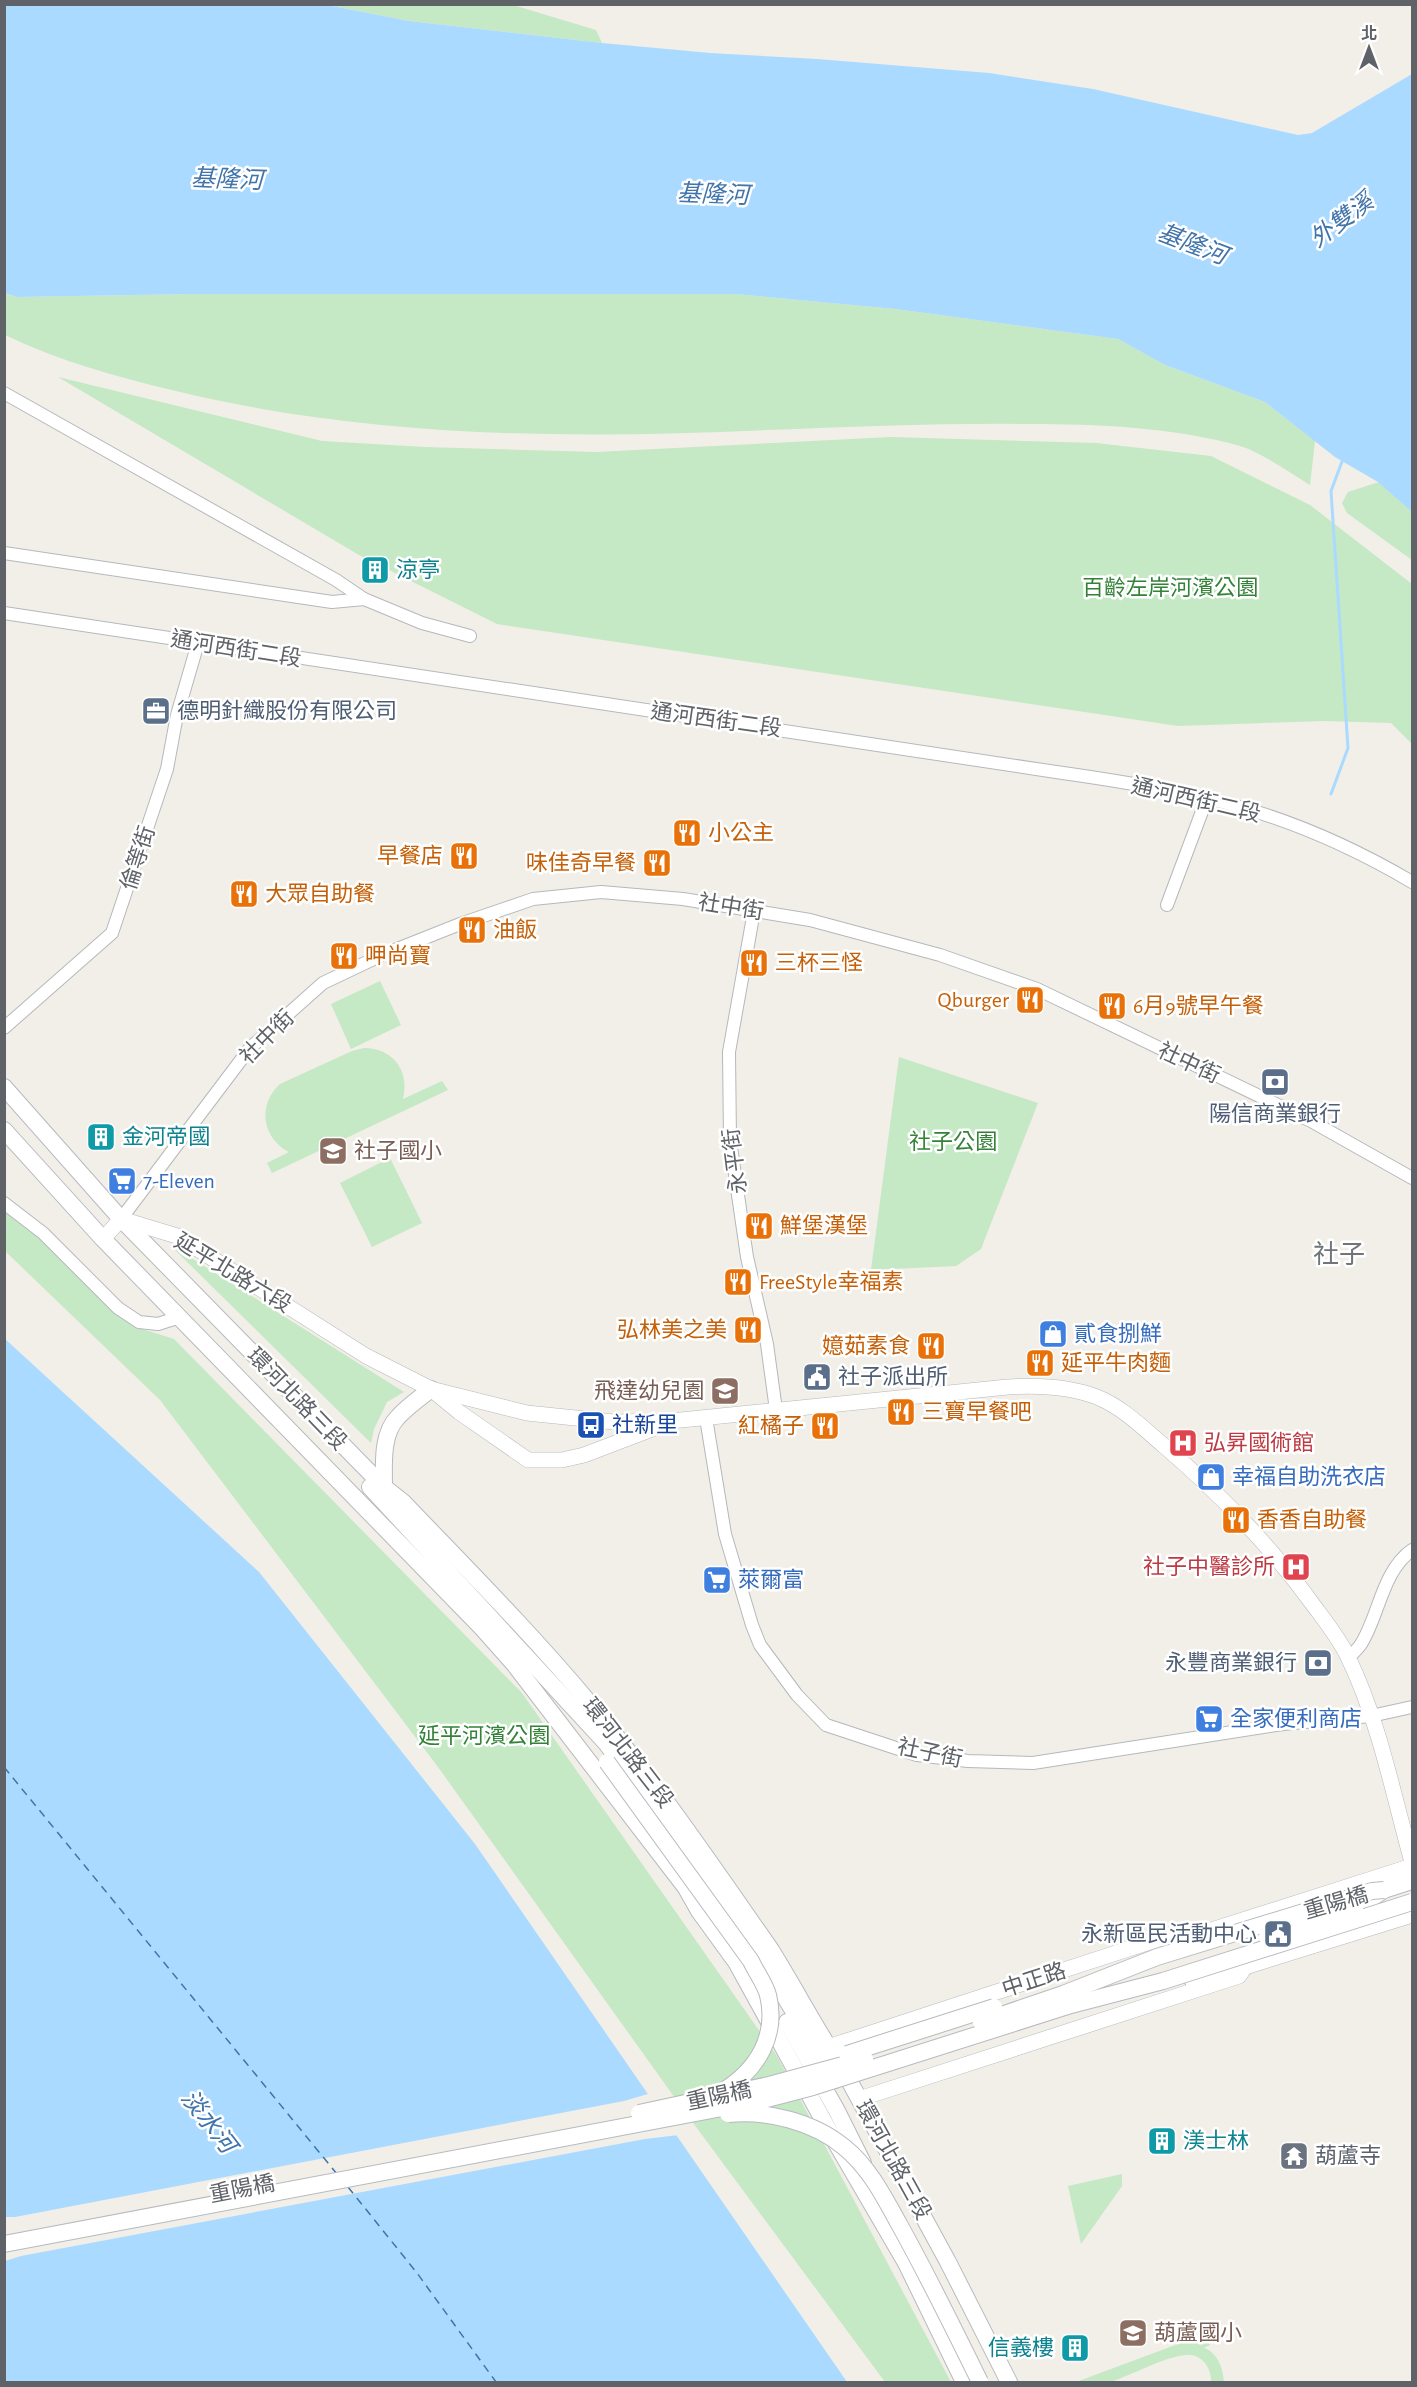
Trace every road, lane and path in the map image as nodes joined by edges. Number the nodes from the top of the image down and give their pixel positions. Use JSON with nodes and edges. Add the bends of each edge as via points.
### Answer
{"nodes":[{"id":1,"x":4,"y":393,"type":"edge"},
{"id":2,"x":4,"y":553,"type":"edge"},
{"id":3,"x":364,"y":599,"type":"junction"},
{"id":4,"x":4,"y":613,"type":"edge"},
{"id":5,"x":470,"y":636,"type":"dead end"},
{"id":6,"x":198,"y":644,"type":"junction"},
{"id":7,"x":1207,"y":798,"type":"junction"},
{"id":8,"x":1413,"y":882,"type":"edge"},
{"id":9,"x":1167,"y":905,"type":"dead end"},
{"id":10,"x":754,"y":911,"type":"junction"},
{"id":11,"x":4,"y":1028,"type":"edge"},
{"id":12,"x":4,"y":1087,"type":"edge"},
{"id":13,"x":4,"y":1130,"type":"edge"},
{"id":14,"x":1413,"y":1178,"type":"edge"},
{"id":15,"x":4,"y":1203,"type":"edge"},
{"id":16,"x":121,"y":1219,"type":"junction"},
{"id":17,"x":103,"y":1239,"type":"junction"},
{"id":18,"x":180,"y":1317,"type":"junction"},
{"id":19,"x":431,"y":1389,"type":"junction"},
{"id":20,"x":776,"y":1410,"type":"junction"},
{"id":21,"x":706,"y":1418,"type":"junction"},
{"id":22,"x":671,"y":1421,"type":"junction"},
{"id":23,"x":384,"y":1487,"type":"junction"},
{"id":24,"x":1413,"y":1550,"type":"edge"},
{"id":25,"x":1348,"y":1658,"type":"junction"},
{"id":26,"x":1413,"y":1707,"type":"edge"},
{"id":27,"x":554,"y":1713,"type":"junction"},
{"id":28,"x":1371,"y":1716,"type":"junction"},
{"id":29,"x":1413,"y":1864,"type":"edge"},
{"id":30,"x":1413,"y":1881,"type":"edge"},
{"id":31,"x":686,"y":1888,"type":"junction"},
{"id":32,"x":1384,"y":1890,"type":"junction"},
{"id":33,"x":1331,"y":1893,"type":"junction"},
{"id":34,"x":1413,"y":1900,"type":"edge"},
{"id":35,"x":1355,"y":1909,"type":"junction"},
{"id":36,"x":1413,"y":1915,"type":"edge"},
{"id":37,"x":1345,"y":1936,"type":"junction"},
{"id":38,"x":1170,"y":1945,"type":"junction"},
{"id":39,"x":1245,"y":1967,"type":"junction"},
{"id":40,"x":828,"y":2048,"type":"junction"},
{"id":41,"x":838,"y":2075,"type":"junction"},
{"id":42,"x":811,"y":2081,"type":"junction"},
{"id":43,"x":713,"y":2097,"type":"junction"},
{"id":44,"x":859,"y":2099,"type":"junction"},
{"id":45,"x":837,"y":2111,"type":"junction"},
{"id":46,"x":632,"y":2126,"type":"junction"},
{"id":47,"x":832,"y":2136,"type":"junction"},
{"id":48,"x":4,"y":2233,"type":"edge"},
{"id":49,"x":4,"y":2244,"type":"edge"},
{"id":50,"x":906,"y":2263,"type":"junction"},
{"id":51,"x":964,"y":2382,"type":"edge"},
{"id":52,"x":980,"y":2382,"type":"edge"},
{"id":53,"x":1009,"y":2382,"type":"edge"}],
"edges":[{"from":1,"to":3,"type":"street"},
{"from":2,"to":3,"type":"street","via":[[332,602]]},
{"from":3,"to":5,"type":"street","via":[[422,623]]},
{"from":4,"to":6,"type":"street","name":"通河西街二段"},
{"from":6,"to":7,"type":"street","name":"通河西街二段"},
{"from":6,"to":11,"type":"street","name":"倫等街","via":[[177,715],[167,769],[112,933]]},
{"from":7,"to":8,"type":"street","name":"通河西街二段","via":[[1312,833],[1370,857]]},
{"from":7,"to":9,"type":"street"},
{"from":10,"to":14,"type":"street","name":"社中街","via":[[843,928],[940,955],[1037,989],[1308,1120]]},
{"from":10,"to":16,"type":"street","name":"社中街","via":[[683,899],[601,892],[533,899],[382,955],[323,983],[250,1048]]},
{"from":10,"to":20,"type":"street","name":"永平街","via":[[729,1052],[730,1140]]},
{"from":12,"to":16,"type":"main road"},
{"from":13,"to":17,"type":"main road"},
{"from":15,"to":18,"type":"street","via":[[42,1233],[118,1308],[139,1322],[158,1324]]},
{"from":16,"to":17,"type":"street"},
{"from":16,"to":19,"type":"street","name":"延平北路六段","via":[[177,1236],[366,1356]]},
{"from":16,"to":23,"type":"main road","name":"環河北路三段"},
{"from":17,"to":18,"type":"main road","name":"環河北路三段"},
{"from":17,"to":41,"type":"main road","via":[[127,1241],[142,1250],[381,1499],[606,1743],[747,1934]]},
{"from":18,"to":27,"type":"main road","name":"環河北路三段","via":[[482,1628]]},
{"from":19,"to":22,"type":"street","name":"延平北路六段","via":[[531,1414],[614,1422]]},
{"from":19,"to":22,"type":"street","name":"延平北路六段","via":[[528,1460],[562,1460],[584,1455]]},
{"from":19,"to":23,"type":"main road","via":[[390,1429]]},
{"from":20,"to":21,"type":"street","name":"延平北路六段"},
{"from":20,"to":25,"type":"street","name":"延平北路六段","via":[[1025,1386],[1070,1389],[1098,1397],[1132,1418],[1208,1484],[1290,1573]]},
{"from":21,"to":22,"type":"street","name":"延平北路六段"},
{"from":21,"to":28,"type":"street","name":"社子街","via":[[725,1534],[752,1625],[760,1645],[797,1695],[826,1725],[917,1755],[1033,1763],[1283,1724]]},
{"from":23,"to":40,"type":"main road","name":"環河北路三段","via":[[403,1502],[518,1623],[652,1780],[771,1950]]},
{"from":24,"to":25,"type":"street","via":[[1396,1568],[1361,1645]]},
{"from":25,"to":28,"type":"street","name":"延平北路六段"},
{"from":26,"to":28,"type":"street"},
{"from":27,"to":31,"type":"main road","name":"環河北路三段"},
{"from":27,"to":43,"type":"main road","bridge":true,"via":[[581,1732],[607,1762],[751,1961],[768,1994],[770,2025],[766,2045],[738,2082]]},
{"from":28,"to":29,"type":"street","name":"延平北路六段"},
{"from":29,"to":33,"type":"street","name":"中正路"},
{"from":30,"to":32,"type":"main road","name":"重陽橋"},
{"from":31,"to":45,"type":"main road","via":[[705,1905],[767,1984]]},
{"from":31,"to":47,"type":"main road","name":"環河北路三段","via":[[736,1962]]},
{"from":32,"to":35,"type":"main road"},
{"from":32,"to":42,"type":"main road","name":"重陽橋","bridge":true,"via":[[1157,1957],[1063,1994],[853,2063]]},
{"from":33,"to":37,"type":"street"},
{"from":33,"to":38,"type":"street","name":"中正路"},
{"from":34,"to":35,"type":"main road","via":[[1404,1897]]},
{"from":34,"to":42,"type":"main road","name":"重陽橋","bridge":true,"via":[[1163,1981]]},
{"from":35,"to":41,"type":"main road","bridge":true},
{"from":36,"to":37,"type":"street"},
{"from":37,"to":39,"type":"street"},
{"from":38,"to":40,"type":"street","name":"中正路","via":[[1161,1938]]},
{"from":38,"to":42,"type":"main road","bridge":true,"via":[[1143,1959],[842,2056]]},
{"from":39,"to":42,"type":"main road","bridge":true,"via":[[1180,1981],[845,2086]]},
{"from":39,"to":44,"type":"street","via":[[1239,1976],[1167,2001]]},
{"from":40,"to":41,"type":"main road","name":"環河北路三段"},
{"from":41,"to":44,"type":"main road","name":"環河北路三段"},
{"from":41,"to":45,"type":"main road"},
{"from":42,"to":43,"type":"main road","name":"重陽橋","bridge":true},
{"from":42,"to":46,"type":"main road","name":"重陽橋","bridge":true,"via":[[728,2108]]},
{"from":43,"to":48,"type":"main road","name":"重陽橋","bridge":true},
{"from":44,"to":53,"type":"main road","name":"環河北路三段"},
{"from":45,"to":47,"type":"main road"},
{"from":45,"to":50,"type":"main road","via":[[898,2235]]},
{"from":46,"to":49,"type":"main road","name":"重陽橋","bridge":true},
{"from":46,"to":52,"type":"main road","bridge":true,"via":[[733,2114],[764,2116],[789,2119],[816,2129],[844,2147],[881,2192],[937,2292]]},
{"from":47,"to":50,"type":"main road","name":"環河北路三段"},
{"from":50,"to":51,"type":"main road","name":"環河北路三段"}]}
